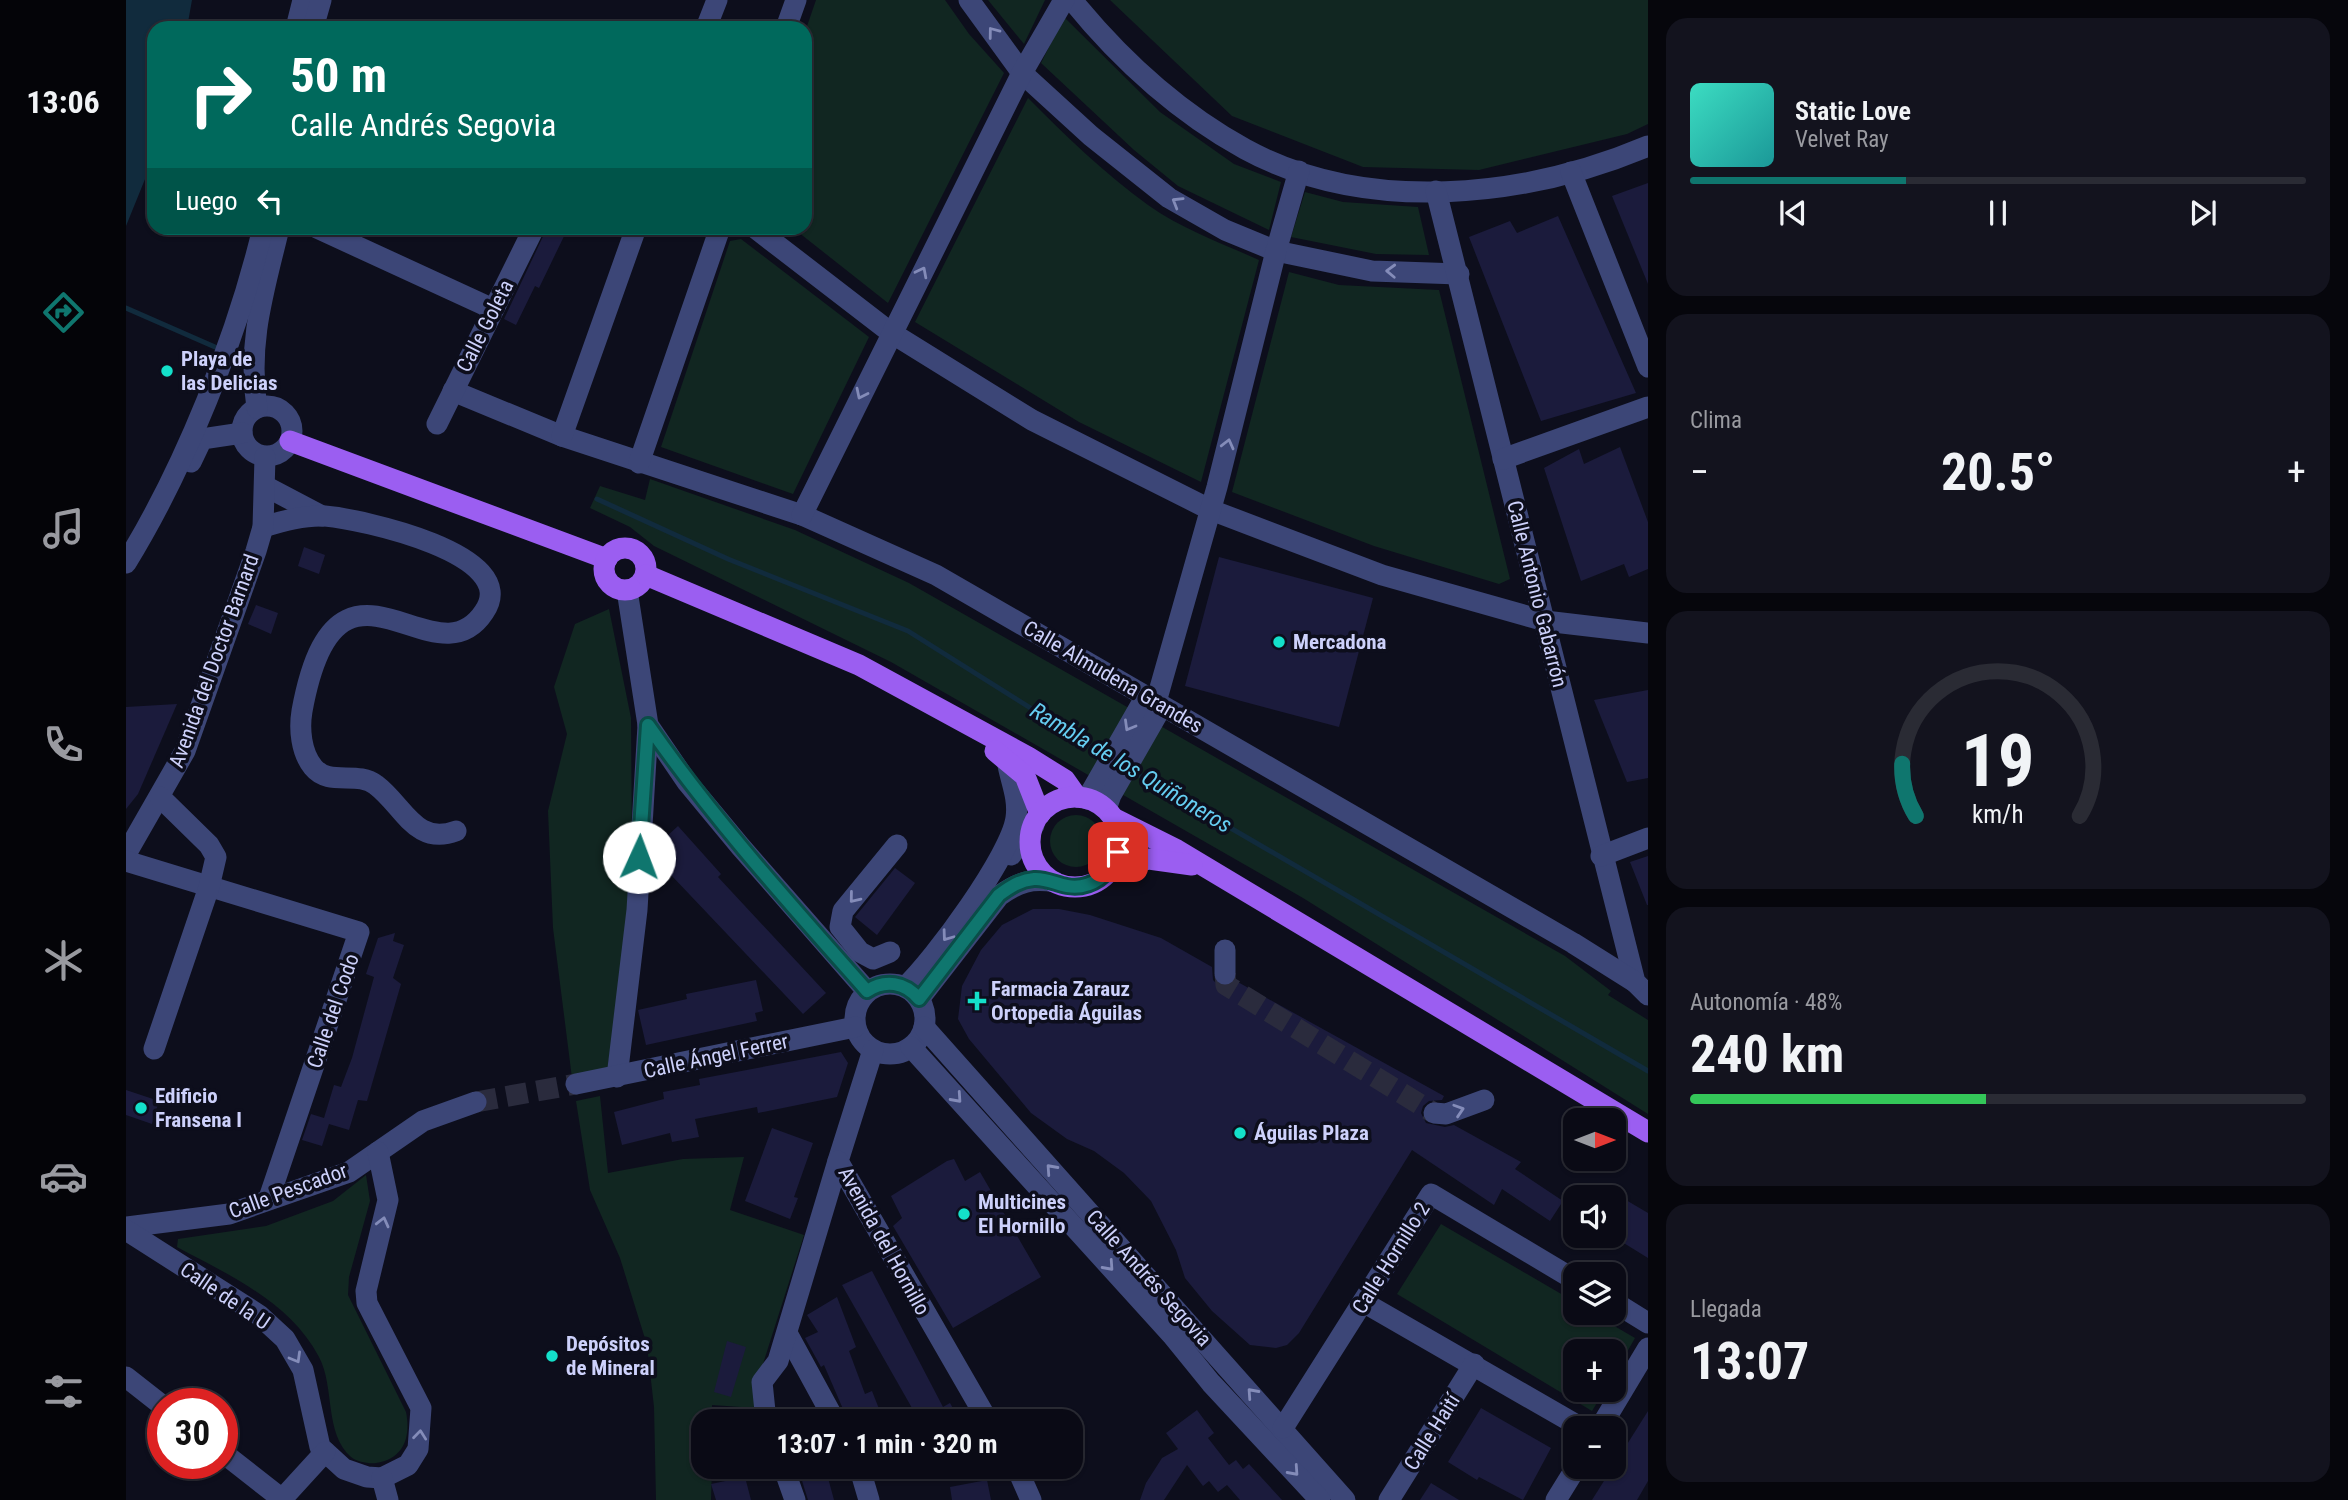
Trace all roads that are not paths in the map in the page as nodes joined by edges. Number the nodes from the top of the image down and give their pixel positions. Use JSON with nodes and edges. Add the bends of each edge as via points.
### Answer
{"nodes":[{"id":1,"x":303,"y":0,"type":"edge"},
{"id":2,"x":321,"y":0,"type":"edge"},
{"id":3,"x":796,"y":0,"type":"edge"},
{"id":4,"x":969,"y":0,"type":"edge"},
{"id":5,"x":1064,"y":0,"type":"edge"},
{"id":6,"x":1072,"y":0,"type":"edge"},
{"id":7,"x":712,"y":2,"type":"edge"},
{"id":8,"x":298,"y":21,"type":"edge"},
{"id":9,"x":315,"y":21,"type":"edge"},
{"id":10,"x":708,"y":21,"type":"edge"},
{"id":11,"x":788,"y":21,"type":"edge"},
{"id":12,"x":1022,"y":73,"type":"junction"},
{"id":13,"x":1648,"y":146,"type":"edge"},
{"id":14,"x":1299,"y":171,"type":"junction"},
{"id":15,"x":1571,"y":172,"type":"junction"},
{"id":16,"x":1436,"y":191,"type":"junction"},
{"id":17,"x":261,"y":235,"type":"edge"},
{"id":18,"x":277,"y":235,"type":"edge"},
{"id":19,"x":332,"y":235,"type":"edge"},
{"id":20,"x":530,"y":235,"type":"edge"},
{"id":21,"x":634,"y":235,"type":"edge"},
{"id":22,"x":718,"y":235,"type":"edge"},
{"id":23,"x":764,"y":235,"type":"edge"},
{"id":24,"x":1276,"y":251,"type":"junction"},
{"id":25,"x":1459,"y":274,"type":"junction"},
{"id":26,"x":493,"y":309,"type":"junction"},
{"id":27,"x":890,"y":332,"type":"junction"},
{"id":28,"x":1648,"y":367,"type":"edge"},
{"id":29,"x":453,"y":391,"type":"junction"},
{"id":30,"x":1648,"y":407,"type":"edge"},
{"id":31,"x":257,"y":408,"type":"junction"},
{"id":32,"x":437,"y":424,"type":"dead end"},
{"id":33,"x":242,"y":433,"type":"junction"},
{"id":34,"x":562,"y":436,"type":"junction"},
{"id":35,"x":290,"y":440,"type":"junction"},
{"id":36,"x":265,"y":457,"type":"junction"},
{"id":37,"x":1503,"y":459,"type":"junction"},
{"id":38,"x":639,"y":463,"type":"junction"},
{"id":39,"x":265,"y":486,"type":"junction"},
{"id":40,"x":1211,"y":510,"type":"junction"},
{"id":41,"x":802,"y":515,"type":"junction"},
{"id":42,"x":323,"y":516,"type":"junction"},
{"id":43,"x":263,"y":527,"type":"junction"},
{"id":44,"x":607,"y":559,"type":"junction"},
{"id":45,"x":126,"y":563,"type":"edge"},
{"id":46,"x":646,"y":575,"type":"junction"},
{"id":47,"x":126,"y":580,"type":"edge"},
{"id":48,"x":627,"y":590,"type":"junction"},
{"id":49,"x":1545,"y":621,"type":"junction"},
{"id":50,"x":1648,"y":633,"type":"edge"},
{"id":51,"x":1154,"y":702,"type":"junction"},
{"id":52,"x":940,"y":710,"type":"junction"},
{"id":53,"x":648,"y":725,"type":"junction"},
{"id":54,"x":1007,"y":760,"type":"junction"},
{"id":55,"x":1116,"y":767,"type":"junction"},
{"id":56,"x":160,"y":797,"type":"junction"},
{"id":57,"x":1082,"y":798,"type":"junction"},
{"id":58,"x":1109,"y":813,"type":"junction"},
{"id":59,"x":1037,"y":819,"type":"junction"},
{"id":60,"x":456,"y":831,"type":"dead end"},
{"id":61,"x":1648,"y":838,"type":"edge"},
{"id":62,"x":897,"y":845,"type":"dead end"},
{"id":63,"x":126,"y":854,"type":"edge"},
{"id":64,"x":1601,"y":856,"type":"junction"},
{"id":65,"x":126,"y":861,"type":"edge"},
{"id":66,"x":1111,"y":868,"type":"junction"},
{"id":67,"x":1207,"y":869,"type":"junction"},
{"id":68,"x":986,"y":881,"type":"junction"},
{"id":69,"x":1055,"y":882,"type":"junction"},
{"id":70,"x":209,"y":887,"type":"junction"},
{"id":71,"x":1225,"y":950,"type":"dead end"},
{"id":72,"x":890,"y":952,"type":"dead end"},
{"id":73,"x":1225,"y":974,"type":"tunnel mouth"},
{"id":74,"x":1644,"y":990,"type":"edge"},
{"id":75,"x":867,"y":991,"type":"junction"},
{"id":76,"x":912,"y":993,"type":"junction"},
{"id":77,"x":855,"y":1027,"type":"junction"},
{"id":78,"x":924,"y":1027,"type":"junction"},
{"id":79,"x":911,"y":1047,"type":"junction"},
{"id":80,"x":153,"y":1049,"type":"dead end"},
{"id":81,"x":873,"y":1050,"type":"junction"},
{"id":82,"x":617,"y":1077,"type":"junction"},
{"id":83,"x":576,"y":1084,"type":"tunnel mouth"},
{"id":84,"x":1483,"y":1100,"type":"dead end"},
{"id":85,"x":476,"y":1102,"type":"tunnel mouth"},
{"id":86,"x":1434,"y":1113,"type":"tunnel mouth"},
{"id":87,"x":1648,"y":1132,"type":"edge"},
{"id":88,"x":378,"y":1152,"type":"junction"},
{"id":89,"x":838,"y":1161,"type":"junction"},
{"id":90,"x":269,"y":1198,"type":"junction"},
{"id":91,"x":126,"y":1228,"type":"edge"},
{"id":92,"x":1563,"y":1273,"type":"edge"},
{"id":93,"x":1363,"y":1302,"type":"junction"},
{"id":94,"x":1626,"y":1309,"type":"edge"},
{"id":95,"x":1648,"y":1323,"type":"edge"},
{"id":96,"x":787,"y":1333,"type":"junction"},
{"id":97,"x":1648,"y":1348,"type":"edge"},
{"id":98,"x":1474,"y":1364,"type":"junction"},
{"id":99,"x":126,"y":1377,"type":"edge"},
{"id":100,"x":147,"y":1393,"type":"edge"},
{"id":101,"x":765,"y":1409,"type":"edge"},
{"id":102,"x":828,"y":1409,"type":"edge"},
{"id":103,"x":981,"y":1409,"type":"edge"},
{"id":104,"x":1607,"y":1416,"type":"edge"},
{"id":105,"x":1563,"y":1417,"type":"edge"},
{"id":106,"x":1283,"y":1428,"type":"junction"},
{"id":107,"x":325,"y":1452,"type":"junction"},
{"id":108,"x":238,"y":1465,"type":"edge"},
{"id":109,"x":382,"y":1478,"type":"junction"},
{"id":110,"x":787,"y":1479,"type":"edge"},
{"id":111,"x":863,"y":1479,"type":"edge"},
{"id":112,"x":1022,"y":1479,"type":"edge"},
{"id":113,"x":1569,"y":1479,"type":"edge"},
{"id":114,"x":1032,"y":1498,"type":"edge"},
{"id":115,"x":388,"y":1500,"type":"edge"},
{"id":116,"x":795,"y":1500,"type":"edge"},
{"id":117,"x":869,"y":1500,"type":"edge"},
{"id":118,"x":1320,"y":1500,"type":"edge"},
{"id":119,"x":1345,"y":1500,"type":"edge"},
{"id":120,"x":1389,"y":1500,"type":"edge"},
{"id":121,"x":1556,"y":1500,"type":"edge"}],
"edges":[{"from":1,"to":8,"type":"street"},
{"from":2,"to":9,"type":"street"},
{"from":3,"to":11,"type":"street"},
{"from":12,"to":4,"type":"street","one_way":true},
{"from":5,"to":12,"type":"street"},
{"from":6,"to":14,"type":"street","via":[[1099,34],[1203,123],[1246,149]]},
{"from":7,"to":10,"type":"street"},
{"from":24,"to":12,"type":"street","one_way":true,"via":[[1169,198]]},
{"from":27,"to":12,"type":"street","one_way":true},
{"from":13,"to":15,"type":"street"},
{"from":14,"to":16,"type":"street","via":[[1345,184]]},
{"from":14,"to":24,"type":"street"},
{"from":15,"to":16,"type":"street","via":[[1504,187]]},
{"from":15,"to":28,"type":"street"},
{"from":16,"to":25,"type":"street","name":"Calle Antonio Gabarrón"},
{"from":17,"to":45,"type":"street","via":[[220,362],[167,489]]},
{"from":18,"to":31,"type":"street","via":[[254,330],[252,373]]},
{"from":19,"to":26,"type":"street"},
{"from":20,"to":26,"type":"street","name":"Calle Goleta"},
{"from":21,"to":34,"type":"street"},
{"from":22,"to":38,"type":"street"},
{"from":23,"to":27,"type":"street"},
{"from":25,"to":24,"type":"street","one_way":true,"via":[[1372,271]]},
{"from":40,"to":24,"type":"street","one_way":true},
{"from":25,"to":37,"type":"street","name":"Calle Antonio Gabarrón"},
{"from":26,"to":29,"type":"street","name":"Calle Goleta"},
{"from":27,"to":40,"type":"street","via":[[1032,420]]},
{"from":27,"to":41,"type":"street","one_way":true},
{"from":29,"to":32,"type":"street","name":"Calle Goleta"},
{"from":29,"to":34,"type":"street","name":"Calle Almudena Grandes"},
{"from":30,"to":37,"type":"street"},
{"from":31,"to":33,"type":"street","via":[[245,418]]},
{"from":31,"to":35,"type":"street","via":[[271,406],[285,413],[292,427]]},
{"from":33,"to":36,"type":"street","via":[[247,447]]},
{"from":33,"to":47,"type":"street","via":[[202,439]]},
{"from":34,"to":38,"type":"street","name":"Calle Almudena Grandes"},
{"from":35,"to":36,"type":"street","via":[[279,453]]},
{"from":35,"to":44,"type":"main road"},
{"from":36,"to":39,"type":"street","name":"Avenida del Doctor Barnard"},
{"from":37,"to":49,"type":"street","name":"Calle Antonio Gabarrón"},
{"from":38,"to":41,"type":"street","name":"Calle Almudena Grandes"},
{"from":39,"to":42,"type":"street"},
{"from":39,"to":43,"type":"street","name":"Avenida del Doctor Barnard"},
{"from":40,"to":49,"type":"street","via":[[1382,575]]},
{"from":40,"to":51,"type":"street"},
{"from":41,"to":51,"type":"street","name":"Calle Almudena Grandes","via":[[936,575]]},
{"from":42,"to":43,"type":"street"},
{"from":42,"to":60,"type":"street","via":[[387,527],[450,551],[487,577],[487,610],[460,633],[441,633],[360,614],[340,623],[323,644],[302,713],[306,755],[324,776],[370,780],[418,828],[442,836]]},
{"from":43,"to":56,"type":"street","name":"Avenida del Doctor Barnard","via":[[185,751]]},
{"from":44,"to":46,"type":"main road","via":[[617,550],[632,549],[644,558]]},
{"from":44,"to":48,"type":"main road","via":[[608,581]]},
{"from":46,"to":48,"type":"main road","via":[[638,586]]},
{"from":46,"to":52,"type":"main road","via":[[859,665]]},
{"from":48,"to":53,"type":"street"},
{"from":49,"to":50,"type":"street"},
{"from":49,"to":64,"type":"street","name":"Calle Antonio Gabarrón"},
{"from":51,"to":55,"type":"street"},
{"from":51,"to":74,"type":"street","name":"Calle Almudena Grandes","via":[[1573,943]]},
{"from":52,"to":54,"type":"main road"},
{"from":52,"to":57,"type":"main road","via":[[1065,780]]},
{"from":53,"to":75,"type":"street","via":[[687,782]]},
{"from":53,"to":82,"type":"street","via":[[637,910]]},
{"from":54,"to":59,"type":"main road","via":[[1025,776]]},
{"from":54,"to":68,"type":"street","via":[[1015,788],[1016,818],[1013,833]]},
{"from":55,"to":57,"type":"street"},
{"from":55,"to":58,"type":"street"},
{"from":56,"to":63,"type":"street","name":"Avenida del Doctor Barnard"},
{"from":56,"to":70,"type":"street","via":[[216,857]]},
{"from":57,"to":58,"type":"main road"},
{"from":57,"to":59,"type":"main road","via":[[1055,802]]},
{"from":58,"to":66,"type":"main road","via":[[1120,843]]},
{"from":58,"to":67,"type":"main road"},
{"from":59,"to":68,"type":"street","via":[[995,877]]},
{"from":59,"to":69,"type":"main road","via":[[1031,844],[1034,859]]},
{"from":61,"to":64,"type":"street"},
{"from":62,"to":72,"type":"street","one_way":true,"via":[[843,911],[840,927],[860,952],[873,959]]},
{"from":64,"to":74,"type":"street","name":"Calle Antonio Gabarrón"},
{"from":65,"to":70,"type":"street","name":"Calle del Codo"},
{"from":66,"to":67,"type":"main road","via":[[1149,859]]},
{"from":66,"to":69,"type":"main road","via":[[1084,886]]},
{"from":67,"to":87,"type":"main road"},
{"from":68,"to":76,"type":"street","one_way":true,"via":[[920,972]]},
{"from":69,"to":76,"type":"street","via":[[1036,878],[1016,883],[999,895]]},
{"from":70,"to":80,"type":"street"},
{"from":70,"to":90,"type":"street","name":"Calle del Codo","via":[[359,932]]},
{"from":71,"to":73,"type":"street"},
{"from":75,"to":76,"type":"street","via":[[881,984]]},
{"from":75,"to":77,"type":"street","via":[[855,1011]]},
{"from":76,"to":78,"type":"street","via":[[924,1012]]},
{"from":77,"to":81,"type":"street"},
{"from":77,"to":82,"type":"street","name":"Calle Ángel Ferrer"},
{"from":78,"to":79,"type":"street"},
{"from":106,"to":78,"type":"street","name":"Calle Andrés Segovia","one_way":true},
{"from":79,"to":81,"type":"street","via":[[890,1054]]},
{"from":79,"to":118,"type":"street","name":"Calle Andrés Segovia","one_way":true},
{"from":81,"to":89,"type":"street","name":"Avenida del Hornillo"},
{"from":82,"to":83,"type":"street","name":"Calle Ángel Ferrer"},
{"from":86,"to":84,"type":"street","one_way":true,"via":[[1446,1114]]},
{"from":85,"to":88,"type":"street","name":"Calle Pescador","via":[[423,1121]]},
{"from":88,"to":90,"type":"street","name":"Calle Pescador","via":[[349,1172]]},
{"from":109,"to":88,"type":"street","one_way":true,"via":[[408,1465],[418,1449],[421,1408],[367,1303],[388,1200]]},
{"from":89,"to":96,"type":"street"},
{"from":89,"to":103,"type":"street","name":"Avenida del Hornillo"},
{"from":90,"to":91,"type":"street","name":"Calle Pescador","via":[[229,1214]]},
{"from":91,"to":107,"type":"street","name":"Calle de la U","one_way":true,"via":[[259,1315],[285,1339],[303,1370],[320,1447]]},
{"from":92,"to":93,"type":"street","name":"Calle Hornillo 2","via":[[1431,1194]]},
{"from":93,"to":98,"type":"street"},
{"from":93,"to":106,"type":"street","name":"Calle Hornillo 2"},
{"from":94,"to":95,"type":"street"},
{"from":96,"to":101,"type":"street","via":[[778,1361],[762,1382]]},
{"from":96,"to":102,"type":"street"},
{"from":97,"to":104,"type":"street"},
{"from":98,"to":105,"type":"street"},
{"from":98,"to":120,"type":"street","name":"Calle Haití"},
{"from":99,"to":100,"type":"street"},
{"from":106,"to":119,"type":"street","name":"Calle Andrés Segovia"},
{"from":107,"to":108,"type":"street","via":[[282,1499]]},
{"from":107,"to":109,"type":"street","via":[[344,1469]]},
{"from":109,"to":115,"type":"street"},
{"from":110,"to":116,"type":"street"},
{"from":111,"to":117,"type":"street"},
{"from":112,"to":114,"type":"street"},
{"from":113,"to":121,"type":"street"}]}
